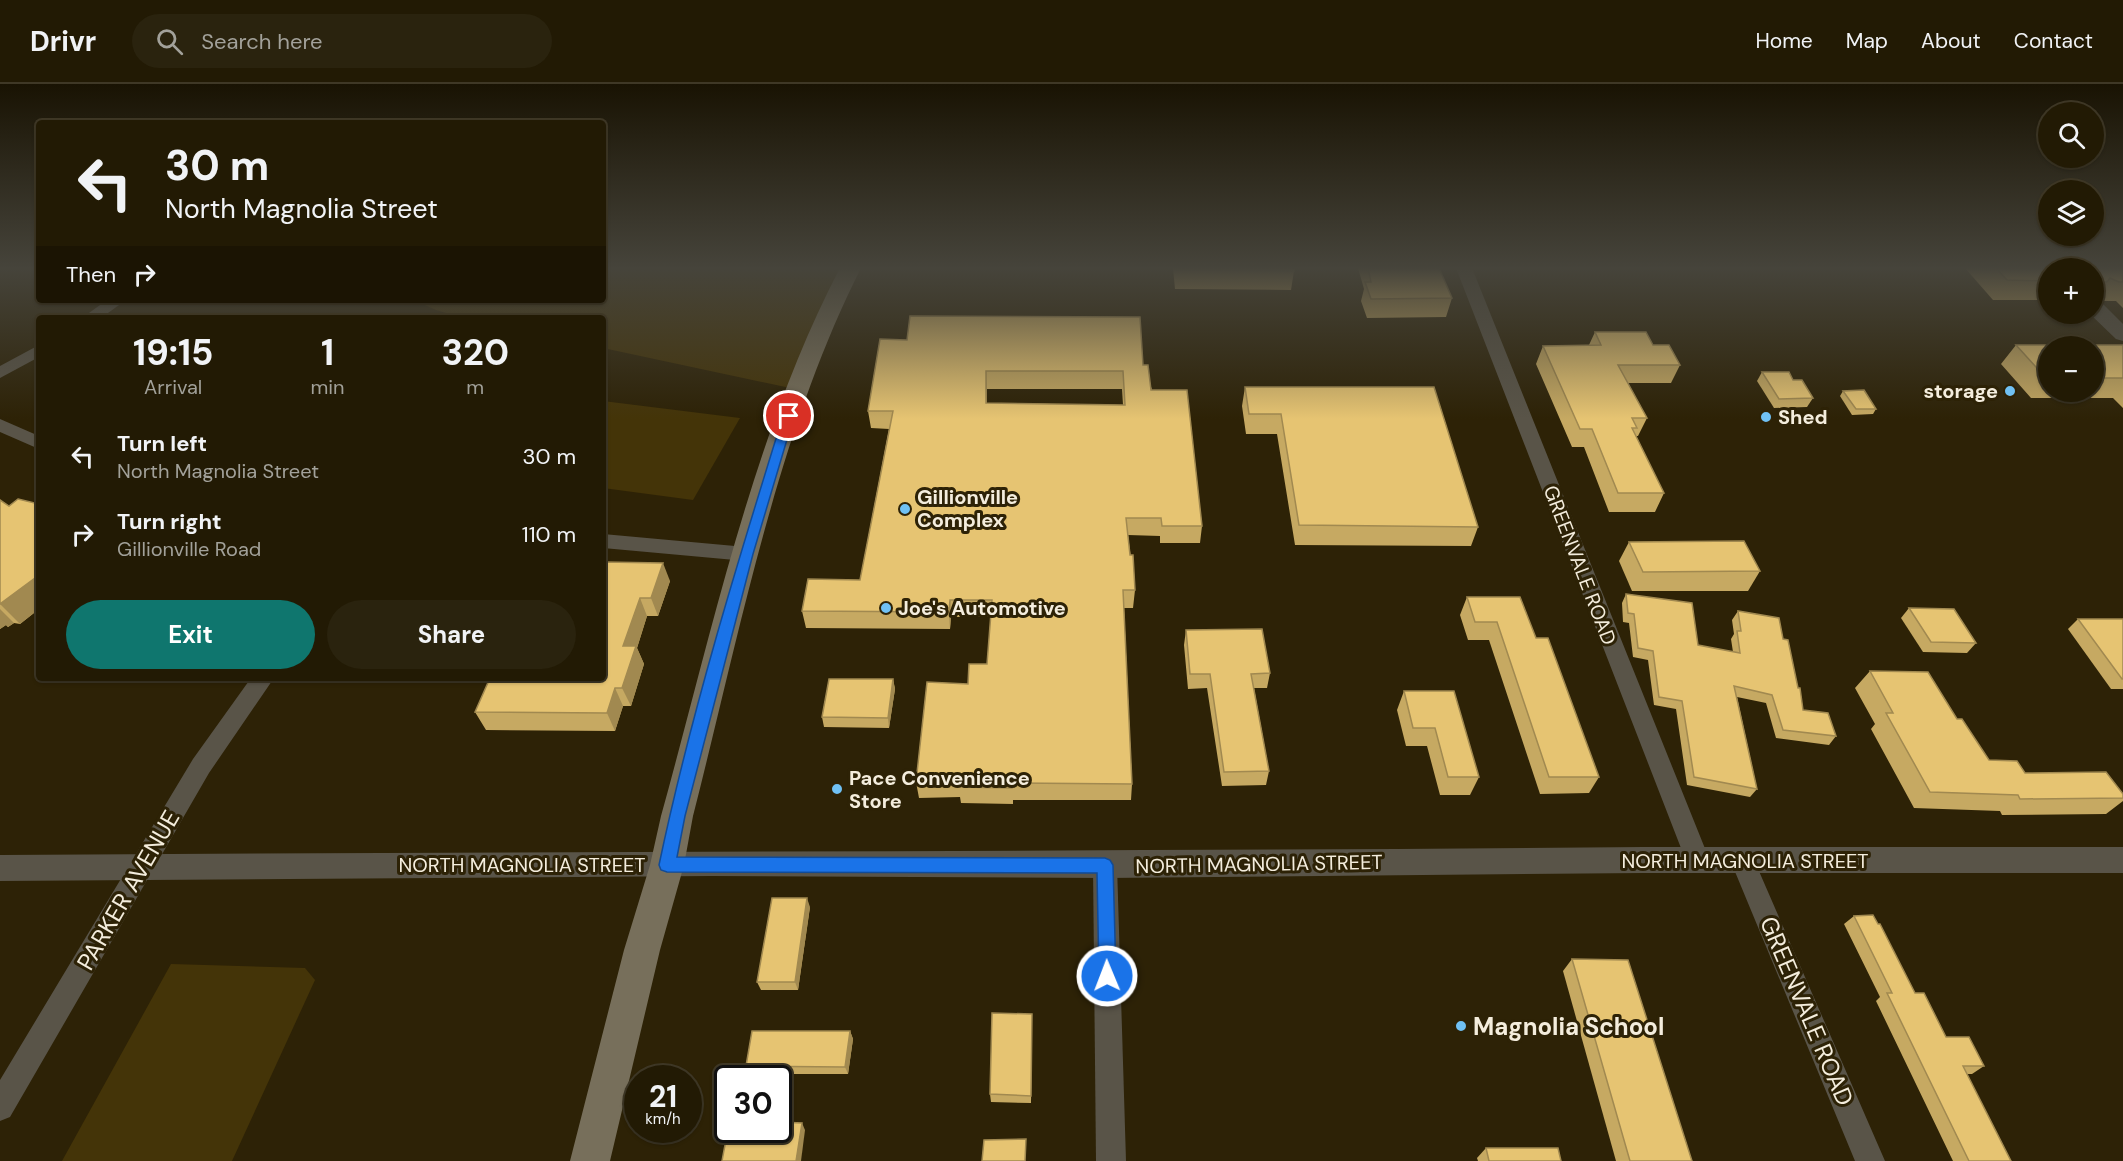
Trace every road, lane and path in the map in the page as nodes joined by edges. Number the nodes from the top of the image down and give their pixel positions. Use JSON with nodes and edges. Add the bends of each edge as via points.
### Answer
{"nodes":[{"id":1,"x":827,"y":318,"type":"edge"},
{"id":2,"x":1484,"y":318,"type":"edge"},
{"id":3,"x":2106,"y":318,"type":"edge"},
{"id":4,"x":2123,"y":335,"type":"edge"},
{"id":5,"x":36,"y":352,"type":"edge"},
{"id":6,"x":0,"y":373,"type":"edge"},
{"id":7,"x":0,"y":425,"type":"edge"},
{"id":8,"x":36,"y":442,"type":"edge"},
{"id":9,"x":606,"y":541,"type":"edge"},
{"id":10,"x":746,"y":554,"type":"junction"},
{"id":11,"x":261,"y":681,"type":"edge"},
{"id":12,"x":2123,"y":860,"type":"edge"},
{"id":13,"x":1698,"y":861,"type":"junction"},
{"id":14,"x":1743,"y":862,"type":"junction"},
{"id":15,"x":667,"y":865,"type":"junction"},
{"id":16,"x":1105,"y":865,"type":"junction"},
{"id":17,"x":143,"y":867,"type":"junction"},
{"id":18,"x":0,"y":868,"type":"edge"},
{"id":19,"x":0,"y":1107,"type":"edge"},
{"id":20,"x":590,"y":1161,"type":"edge"},
{"id":21,"x":1111,"y":1161,"type":"edge"},
{"id":22,"x":1870,"y":1161,"type":"edge"}],
"edges":[{"from":1,"to":10,"type":"main road","via":[[792,406]]},
{"from":2,"to":13,"type":"street","name":"GREENVALE ROAD"},
{"from":3,"to":4,"type":"street"},
{"from":5,"to":6,"type":"street"},
{"from":7,"to":8,"type":"street"},
{"from":9,"to":10,"type":"street"},
{"from":10,"to":15,"type":"main road"},
{"from":11,"to":17,"type":"street","name":"PARKER AVENUE","via":[[201,766]]},
{"from":12,"to":14,"type":"street","name":"NORTH MAGNOLIA STREET"},
{"from":13,"to":14,"type":"street","name":"NORTH MAGNOLIA STREET"},
{"from":13,"to":16,"type":"street","name":"NORTH MAGNOLIA STREET"},
{"from":14,"to":22,"type":"street","name":"GREENVALE ROAD"},
{"from":15,"to":16,"type":"street","name":"NORTH MAGNOLIA STREET"},
{"from":15,"to":17,"type":"street","name":"NORTH MAGNOLIA STREET"},
{"from":15,"to":20,"type":"main road"},
{"from":16,"to":21,"type":"street"},
{"from":17,"to":18,"type":"street","name":"NORTH MAGNOLIA STREET"},
{"from":17,"to":19,"type":"street","name":"PARKER AVENUE"}]}
